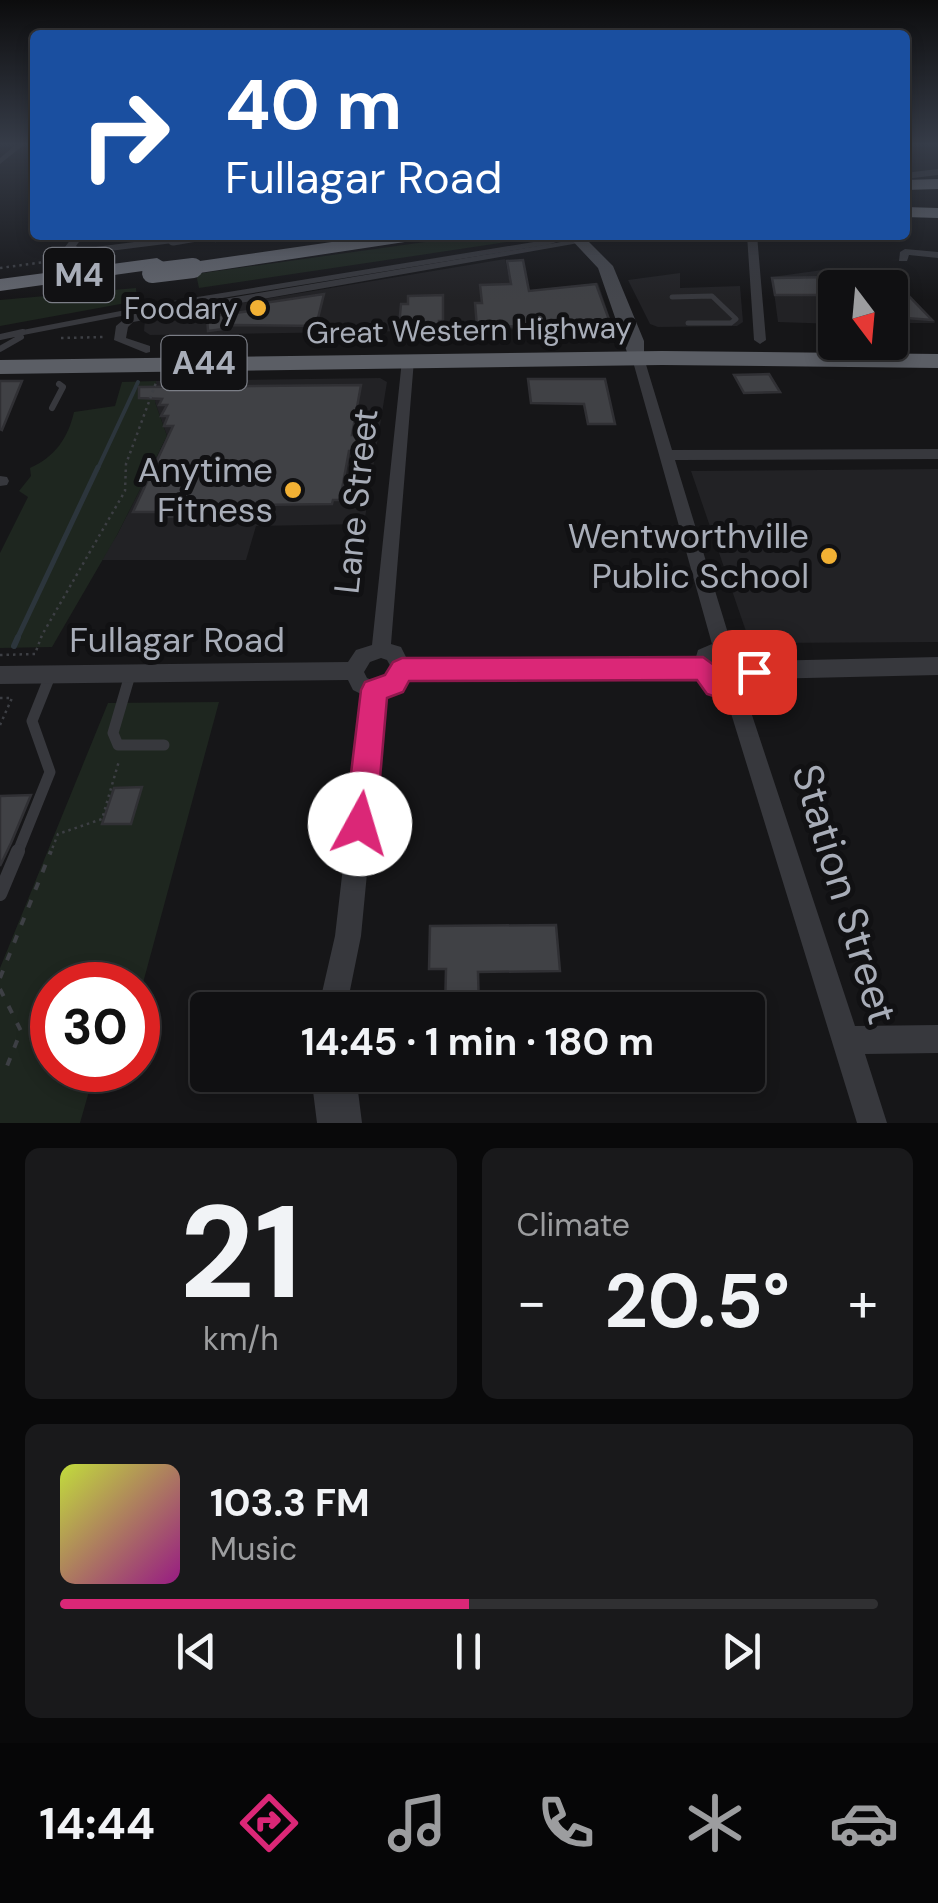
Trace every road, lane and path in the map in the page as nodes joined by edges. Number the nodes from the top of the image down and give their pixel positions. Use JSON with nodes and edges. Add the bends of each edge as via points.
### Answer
{"nodes":[{"id":1,"x":910,"y":198,"type":"edge"},
{"id":2,"x":938,"y":198,"type":"edge"},
{"id":3,"x":910,"y":212,"type":"edge"},
{"id":4,"x":938,"y":213,"type":"edge"},
{"id":5,"x":75,"y":240,"type":"edge"},
{"id":6,"x":173,"y":240,"type":"edge"},
{"id":7,"x":173,"y":240,"type":"edge"},
{"id":8,"x":231,"y":240,"type":"edge"},
{"id":9,"x":311,"y":240,"type":"edge"},
{"id":10,"x":350,"y":240,"type":"edge"},
{"id":11,"x":559,"y":240,"type":"edge"},
{"id":12,"x":559,"y":240,"type":"edge"},
{"id":13,"x":578,"y":240,"type":"edge"},
{"id":14,"x":752,"y":240,"type":"edge"},
{"id":15,"x":199,"y":251,"type":"edge"},
{"id":16,"x":61,"y":253,"type":"dead end"},
{"id":17,"x":938,"y":255,"type":"edge"},
{"id":18,"x":903,"y":259,"type":"dead end"},
{"id":19,"x":59,"y":260,"type":"dead end"},
{"id":20,"x":154,"y":269,"type":"junction"},
{"id":21,"x":0,"y":285,"type":"edge"},
{"id":22,"x":0,"y":294,"type":"edge"},
{"id":23,"x":672,"y":298,"type":"dead end"},
{"id":24,"x":688,"y":323,"type":"dead end"},
{"id":25,"x":33,"y":332,"type":"junction"},
{"id":26,"x":110,"y":336,"type":"dead end"},
{"id":27,"x":0,"y":337,"type":"edge"},
{"id":28,"x":58,"y":338,"type":"dead end"},
{"id":29,"x":760,"y":340,"type":"junction"},
{"id":30,"x":818,"y":340,"type":"edge"},
{"id":31,"x":938,"y":340,"type":"edge"},
{"id":32,"x":908,"y":341,"type":"edge"},
{"id":33,"x":146,"y":349,"type":"junction"},
{"id":34,"x":0,"y":350,"type":"edge"},
{"id":35,"x":636,"y":350,"type":"junction"},
{"id":36,"x":408,"y":360,"type":"junction"},
{"id":37,"x":938,"y":361,"type":"edge"},
{"id":38,"x":0,"y":366,"type":"edge"},
{"id":39,"x":157,"y":380,"type":"dead end"},
{"id":40,"x":58,"y":384,"type":"dead end"},
{"id":41,"x":52,"y":408,"type":"dead end"},
{"id":42,"x":938,"y":454,"type":"edge"},
{"id":43,"x":666,"y":455,"type":"junction"},
{"id":44,"x":723,"y":648,"type":"junction"},
{"id":45,"x":381,"y":650,"type":"junction"},
{"id":46,"x":0,"y":655,"type":"edge"},
{"id":47,"x":938,"y":666,"type":"edge"},
{"id":48,"x":703,"y":668,"type":"junction"},
{"id":49,"x":402,"y":670,"type":"junction"},
{"id":50,"x":754,"y":670,"type":"junction"},
{"id":51,"x":354,"y":671,"type":"junction"},
{"id":52,"x":131,"y":672,"type":"junction"},
{"id":53,"x":51,"y":673,"type":"junction"},
{"id":54,"x":0,"y":674,"type":"edge"},
{"id":55,"x":374,"y":690,"type":"junction"},
{"id":56,"x":734,"y":691,"type":"junction"},
{"id":57,"x":0,"y":698,"type":"edge"},
{"id":58,"x":0,"y":725,"type":"edge"},
{"id":59,"x":125,"y":745,"type":"junction"},
{"id":60,"x":164,"y":746,"type":"dead end"},
{"id":61,"x":0,"y":894,"type":"edge"},
{"id":62,"x":0,"y":978,"type":"edge"},
{"id":63,"x":0,"y":989,"type":"edge"},
{"id":64,"x":336,"y":992,"type":"edge"},
{"id":65,"x":938,"y":1039,"type":"edge"},
{"id":66,"x":846,"y":1040,"type":"junction"},
{"id":67,"x":0,"y":1071,"type":"edge"},
{"id":68,"x":328,"y":1092,"type":"edge"},
{"id":69,"x":342,"y":1092,"type":"edge"},
{"id":70,"x":332,"y":1123,"type":"edge"},
{"id":71,"x":347,"y":1123,"type":"edge"},
{"id":72,"x":872,"y":1123,"type":"edge"}],
"edges":[{"from":1,"to":2,"type":"highway"},
{"from":3,"to":4,"type":"highway"},
{"from":5,"to":7,"type":"street","bridge":true,"via":[[70,247],[78,252]]},
{"from":6,"to":15,"type":"street","bridge":true},
{"from":8,"to":15,"type":"path"},
{"from":9,"to":15,"type":"highway","number":"M4"},
{"from":10,"to":15,"type":"highway","number":"M4"},
{"from":11,"to":25,"type":"lane"},
{"from":12,"to":33,"type":"street","via":[[129,319],[120,340]]},
{"from":13,"to":35,"type":"main road","via":[[605,266]]},
{"from":14,"to":29,"type":"street"},
{"from":15,"to":20,"type":"highway","number":"M4","bridge":true},
{"from":16,"to":19,"type":"path"},
{"from":17,"to":18,"type":"street","via":[[905,252]]},
{"from":20,"to":21,"type":"highway","number":"M4"},
{"from":20,"to":22,"type":"highway","number":"M4"},
{"from":23,"to":24,"type":"lane","via":[[712,296],[736,319]]},
{"from":25,"to":27,"type":"lane"},
{"from":25,"to":34,"type":"lane"},
{"from":26,"to":28,"type":"path"},
{"from":29,"to":30,"type":"highway","name":"Great Western Highway","number":"A44"},
{"from":29,"to":35,"type":"highway","name":"Great Western Highway","number":"A44"},
{"from":31,"to":32,"type":"highway"},
{"from":33,"to":34,"type":"highway","name":"Great Western Highway","number":"A44"},
{"from":33,"to":35,"type":"highway","name":"Great Western Highway","number":"A44"},
{"from":35,"to":36,"type":"highway","name":"Great Western Highway","number":"A44"},
{"from":35,"to":37,"type":"highway","name":"Great Western Highway","number":"A44"},
{"from":35,"to":43,"type":"street"},
{"from":36,"to":38,"type":"highway","name":"Great Western Highway","number":"A44"},
{"from":36,"to":45,"type":"street","name":"Lane Street"},
{"from":39,"to":46,"type":"path","via":[[126,464],[124,491],[34,654]]},
{"from":40,"to":41,"type":"lane"},
{"from":42,"to":43,"type":"street"},
{"from":43,"to":44,"type":"street"},
{"from":44,"to":48,"type":"street","via":[[709,651]]},
{"from":44,"to":50,"type":"street"},
{"from":45,"to":49,"type":"street","via":[[394,654]]},
{"from":45,"to":51,"type":"street","via":[[363,656]]},
{"from":47,"to":50,"type":"street"},
{"from":48,"to":49,"type":"street"},
{"from":48,"to":56,"type":"street","via":[[716,686]]},
{"from":49,"to":55,"type":"street","via":[[394,684]]},
{"from":50,"to":56,"type":"street","via":[[750,684]]},
{"from":51,"to":52,"type":"street","name":"Fullagar Road"},
{"from":51,"to":55,"type":"street","via":[[360,684]]},
{"from":52,"to":53,"type":"street","name":"Fullagar Road"},
{"from":52,"to":59,"type":"lane","via":[[113,733]]},
{"from":53,"to":54,"type":"street","name":"Fullagar Road"},
{"from":53,"to":61,"type":"lane","via":[[32,721],[50,772]]},
{"from":55,"to":64,"type":"street","via":[[348,936]]},
{"from":56,"to":66,"type":"street","name":"Station Street"},
{"from":57,"to":58,"type":"path","via":[[12,698]]},
{"from":59,"to":60,"type":"lane"},
{"from":59,"to":62,"type":"path","via":[[102,819],[58,834]]},
{"from":63,"to":67,"type":"path","via":[[21,1031]]},
{"from":65,"to":66,"type":"street"},
{"from":66,"to":72,"type":"street","name":"Station Street"},
{"from":68,"to":70,"type":"street"},
{"from":69,"to":71,"type":"street"}]}
